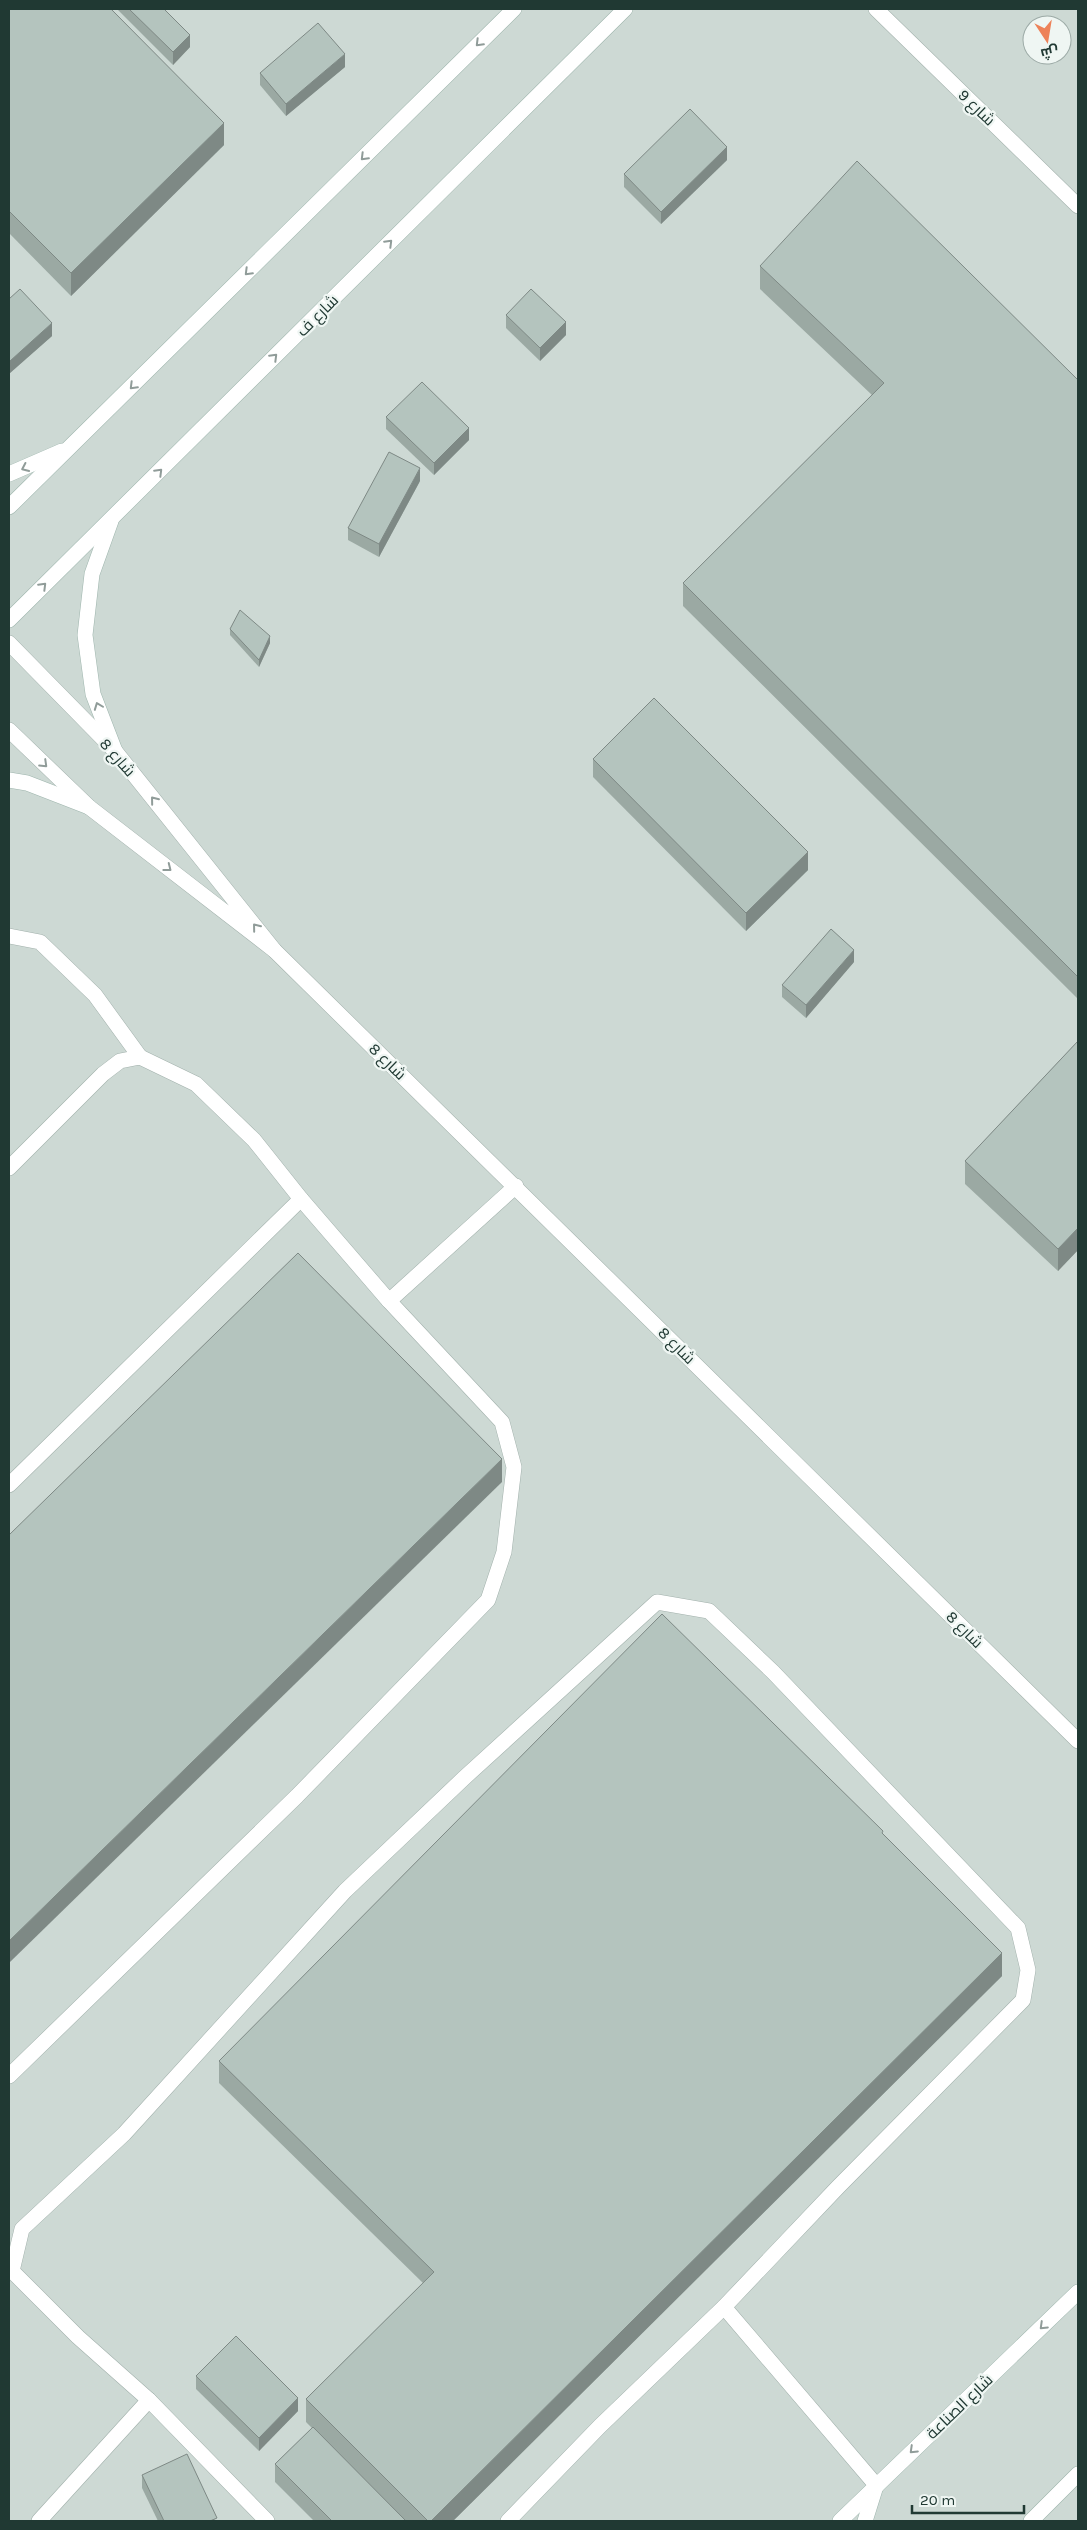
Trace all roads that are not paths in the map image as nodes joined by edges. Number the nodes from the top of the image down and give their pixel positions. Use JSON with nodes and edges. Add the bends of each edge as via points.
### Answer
{"nodes":[{"id":1,"x":514,"y":9,"type":"edge"},
{"id":2,"x":626,"y":9,"type":"edge"},
{"id":3,"x":876,"y":9,"type":"edge"},
{"id":4,"x":1078,"y":206,"type":"edge"},
{"id":5,"x":72,"y":446,"type":"junction"},
{"id":6,"x":9,"y":474,"type":"edge"},
{"id":7,"x":9,"y":507,"type":"edge"},
{"id":8,"x":113,"y":517,"type":"junction"},
{"id":9,"x":9,"y":620,"type":"edge"},
{"id":10,"x":9,"y":643,"type":"edge"},
{"id":11,"x":9,"y":730,"type":"edge"},
{"id":12,"x":115,"y":751,"type":"junction"},
{"id":13,"x":9,"y":780,"type":"edge"},
{"id":14,"x":89,"y":807,"type":"junction"},
{"id":15,"x":9,"y":936,"type":"edge"},
{"id":16,"x":274,"y":950,"type":"junction"},
{"id":17,"x":140,"y":1058,"type":"junction"},
{"id":18,"x":9,"y":1168,"type":"edge"},
{"id":19,"x":516,"y":1186,"type":"junction"},
{"id":20,"x":301,"y":1199,"type":"junction"},
{"id":21,"x":389,"y":1301,"type":"junction"},
{"id":22,"x":9,"y":1485,"type":"edge"},
{"id":23,"x":1078,"y":1742,"type":"edge"},
{"id":24,"x":9,"y":2076,"type":"edge"},
{"id":25,"x":1078,"y":2292,"type":"edge"},
{"id":26,"x":724,"y":2307,"type":"junction"},
{"id":27,"x":149,"y":2400,"type":"junction"},
{"id":28,"x":1078,"y":2474,"type":"edge"},
{"id":29,"x":876,"y":2484,"type":"junction"},
{"id":30,"x":39,"y":2521,"type":"edge"},
{"id":31,"x":266,"y":2521,"type":"edge"},
{"id":32,"x":508,"y":2521,"type":"edge"},
{"id":33,"x":840,"y":2521,"type":"edge"},
{"id":34,"x":865,"y":2521,"type":"edge"},
{"id":35,"x":1031,"y":2521,"type":"edge"}],
"edges":[{"from":1,"to":5,"type":"street","one_way":true},
{"from":8,"to":2,"type":"street","name":"شارع ف","one_way":true},
{"from":3,"to":4,"type":"street","name":"شارع 9"},
{"from":5,"to":6,"type":"street","one_way":true},
{"from":5,"to":7,"type":"street"},
{"from":9,"to":8,"type":"street","name":"شارع ف","one_way":true},
{"from":12,"to":8,"type":"street","one_way":true,"via":[[93,694],[85,634],[92,574]]},
{"from":10,"to":12,"type":"street","name":"شارع 8"},
{"from":11,"to":14,"type":"street","name":"شارع 8","one_way":true},
{"from":16,"to":12,"type":"street","name":"شارع 8","one_way":true},
{"from":13,"to":14,"type":"street","via":[[27,783]]},
{"from":14,"to":16,"type":"street","name":"شارع 8","one_way":true},
{"from":15,"to":17,"type":"street","via":[[40,942],[95,995]]},
{"from":16,"to":19,"type":"street","name":"شارع 8"},
{"from":17,"to":18,"type":"street","via":[[120,1061],[103,1074]]},
{"from":17,"to":20,"type":"street","via":[[196,1084],[254,1140]]},
{"from":19,"to":21,"type":"street"},
{"from":19,"to":23,"type":"street","name":"شارع 8"},
{"from":20,"to":21,"type":"street"},
{"from":20,"to":22,"type":"street"},
{"from":21,"to":24,"type":"street","via":[[502,1422],[514,1467],[504,1552],[488,1600],[297,1796]]},
{"from":25,"to":29,"type":"street","name":"شارع الصناعة","one_way":true},
{"from":26,"to":27,"type":"street","via":[[851,2173],[1023,2000],[1028,1970],[1018,1928],[774,1672],[709,1611],[657,1602],[345,1891],[124,2134],[22,2229],[12,2271],[78,2337]]},
{"from":26,"to":29,"type":"street"},
{"from":26,"to":32,"type":"street","via":[[600,2426]]},
{"from":27,"to":30,"type":"street"},
{"from":27,"to":31,"type":"street"},
{"from":28,"to":35,"type":"street"},
{"from":29,"to":33,"type":"street","name":"شارع الصناعة"},
{"from":29,"to":34,"type":"street"}]}
